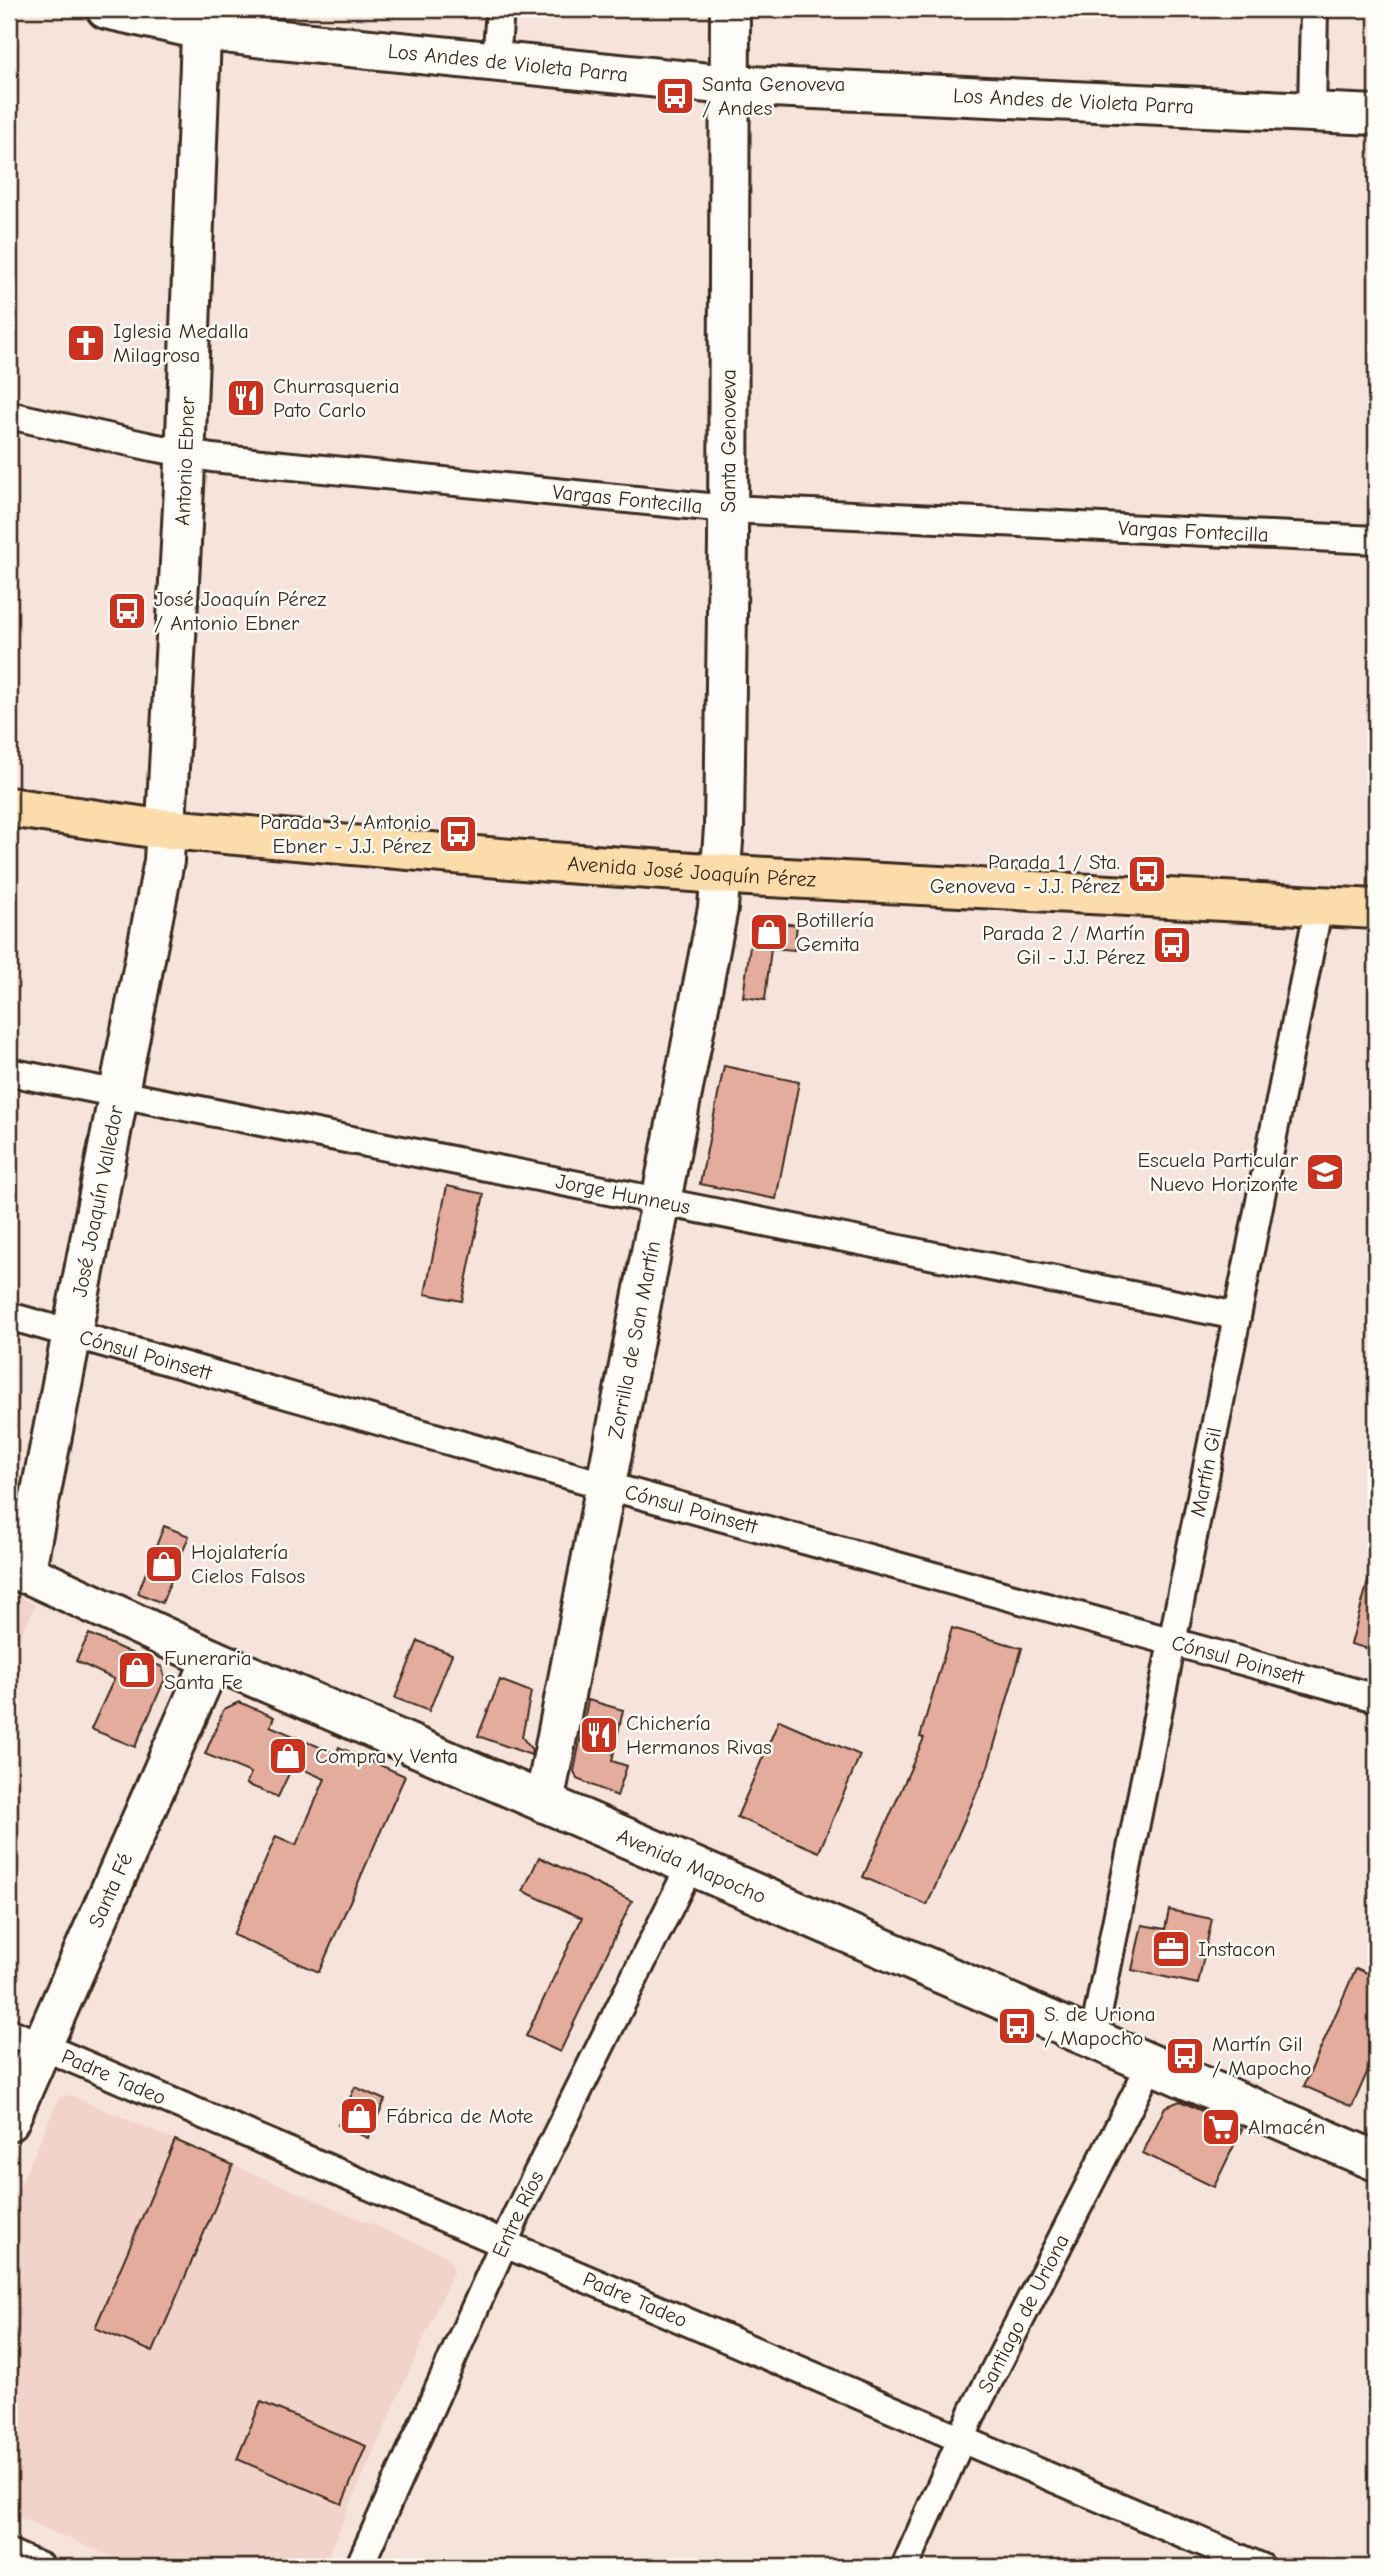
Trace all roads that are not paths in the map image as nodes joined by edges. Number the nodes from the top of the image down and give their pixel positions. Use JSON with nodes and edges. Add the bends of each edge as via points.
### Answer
{"nodes":[{"id":1,"x":106,"y":9,"type":"edge"},
{"id":2,"x":500,"y":9,"type":"edge"},
{"id":3,"x":730,"y":9,"type":"edge"},
{"id":4,"x":1314,"y":9,"type":"edge"},
{"id":5,"x":202,"y":20,"type":"edge"},
{"id":6,"x":496,"y":62,"type":"junction"},
{"id":7,"x":729,"y":85,"type":"junction"},
{"id":8,"x":1312,"y":112,"type":"junction"},
{"id":9,"x":1376,"y":115,"type":"edge"},
{"id":10,"x":9,"y":415,"type":"edge"},
{"id":11,"x":185,"y":453,"type":"junction"},
{"id":12,"x":728,"y":509,"type":"junction"},
{"id":13,"x":1376,"y":540,"type":"edge"},
{"id":14,"x":9,"y":807,"type":"edge"},
{"id":15,"x":167,"y":829,"type":"junction"},
{"id":16,"x":722,"y":874,"type":"junction"},
{"id":17,"x":1319,"y":905,"type":"junction"},
{"id":18,"x":1376,"y":909,"type":"edge"},
{"id":19,"x":9,"y":1072,"type":"edge"},
{"id":20,"x":119,"y":1094,"type":"junction"},
{"id":21,"x":662,"y":1202,"type":"junction"},
{"id":22,"x":9,"y":1316,"type":"edge"},
{"id":23,"x":1237,"y":1316,"type":"junction"},
{"id":24,"x":72,"y":1333,"type":"junction"},
{"id":25,"x":606,"y":1485,"type":"junction"},
{"id":26,"x":17,"y":1570,"type":"edge"},
{"id":27,"x":1172,"y":1642,"type":"junction"},
{"id":28,"x":212,"y":1660,"type":"junction"},
{"id":29,"x":1376,"y":1698,"type":"edge"},
{"id":30,"x":544,"y":1803,"type":"junction"},
{"id":31,"x":690,"y":1866,"type":"junction"},
{"id":32,"x":25,"y":2039,"type":"edge"},
{"id":33,"x":1093,"y":2039,"type":"junction"},
{"id":34,"x":1151,"y":2064,"type":"junction"},
{"id":35,"x":9,"y":2121,"type":"edge"},
{"id":36,"x":1376,"y":2161,"type":"edge"},
{"id":37,"x":503,"y":2243,"type":"junction"},
{"id":38,"x":961,"y":2439,"type":"junction"},
{"id":39,"x":9,"y":2553,"type":"edge"},
{"id":40,"x":41,"y":2567,"type":"edge"},
{"id":41,"x":359,"y":2567,"type":"edge"},
{"id":42,"x":905,"y":2567,"type":"edge"},
{"id":43,"x":1261,"y":2567,"type":"edge"}],
"edges":[{"from":1,"to":5,"type":"street","name":"Los Andes de Violeta Parra"},
{"from":2,"to":6,"type":"street"},
{"from":3,"to":7,"type":"street","name":"Santa Genoveva"},
{"from":4,"to":8,"type":"street"},
{"from":5,"to":6,"type":"street","name":"Los Andes de Violeta Parra"},
{"from":5,"to":11,"type":"street","name":"Antonio Ebner"},
{"from":6,"to":7,"type":"street","name":"Los Andes de Violeta Parra"},
{"from":7,"to":8,"type":"street","name":"Los Andes de Violeta Parra"},
{"from":7,"to":12,"type":"street","name":"Santa Genoveva"},
{"from":8,"to":9,"type":"street","name":"Los Andes de Violeta Parra"},
{"from":10,"to":11,"type":"street","name":"Vargas Fontecilla"},
{"from":11,"to":12,"type":"street","name":"Vargas Fontecilla"},
{"from":11,"to":15,"type":"street","name":"Antonio Ebner"},
{"from":12,"to":13,"type":"street","name":"Vargas Fontecilla"},
{"from":12,"to":16,"type":"street","name":"Santa Genoveva"},
{"from":14,"to":15,"type":"main road","name":"Avenida José Joaquín Pérez"},
{"from":15,"to":16,"type":"main road","name":"Avenida José Joaquín Pérez"},
{"from":15,"to":20,"type":"street","name":"José Joaquín Valledor"},
{"from":16,"to":17,"type":"main road","name":"Avenida José Joaquín Pérez"},
{"from":16,"to":21,"type":"street","name":"Zorrilla de San Martín"},
{"from":17,"to":18,"type":"main road","name":"Avenida José Joaquín Pérez"},
{"from":17,"to":23,"type":"street","name":"Martín Gil"},
{"from":19,"to":20,"type":"street","name":"Jorge Hunneus"},
{"from":20,"to":21,"type":"street","name":"Jorge Hunneus"},
{"from":20,"to":24,"type":"street","name":"José Joaquín Valledor"},
{"from":21,"to":23,"type":"street","name":"Jorge Hunneus"},
{"from":21,"to":25,"type":"street","name":"Zorrilla de San Martín"},
{"from":22,"to":24,"type":"street","name":"Cónsul Poinsett"},
{"from":23,"to":27,"type":"street","name":"Martín Gil"},
{"from":24,"to":25,"type":"street","name":"Cónsul Poinsett"},
{"from":24,"to":26,"type":"street","name":"José Joaquín Valledor"},
{"from":25,"to":27,"type":"street","name":"Cónsul Poinsett"},
{"from":25,"to":30,"type":"street","name":"Zorrilla de San Martín"},
{"from":26,"to":28,"type":"street","name":"Avenida Mapocho"},
{"from":27,"to":29,"type":"street","name":"Cónsul Poinsett"},
{"from":27,"to":33,"type":"street","name":"Martín Gil"},
{"from":28,"to":30,"type":"street","name":"Avenida Mapocho"},
{"from":28,"to":32,"type":"street","name":"Santa Fé"},
{"from":30,"to":31,"type":"street","name":"Avenida Mapocho"},
{"from":31,"to":33,"type":"street","name":"Avenida Mapocho"},
{"from":31,"to":37,"type":"street","name":"Entre Ríos"},
{"from":32,"to":35,"type":"street","name":"Santa Fé"},
{"from":32,"to":37,"type":"street","name":"Padre Tadeo"},
{"from":33,"to":34,"type":"street","name":"Avenida Mapocho"},
{"from":34,"to":36,"type":"street","name":"Avenida Mapocho"},
{"from":34,"to":38,"type":"street","name":"Santiago de Uriona"},
{"from":37,"to":38,"type":"street","name":"Padre Tadeo"},
{"from":37,"to":41,"type":"street","name":"Entre Ríos"},
{"from":38,"to":42,"type":"street","name":"Santiago de Uriona"},
{"from":38,"to":43,"type":"street","name":"Padre Tadeo"},
{"from":39,"to":40,"type":"street"}]}
